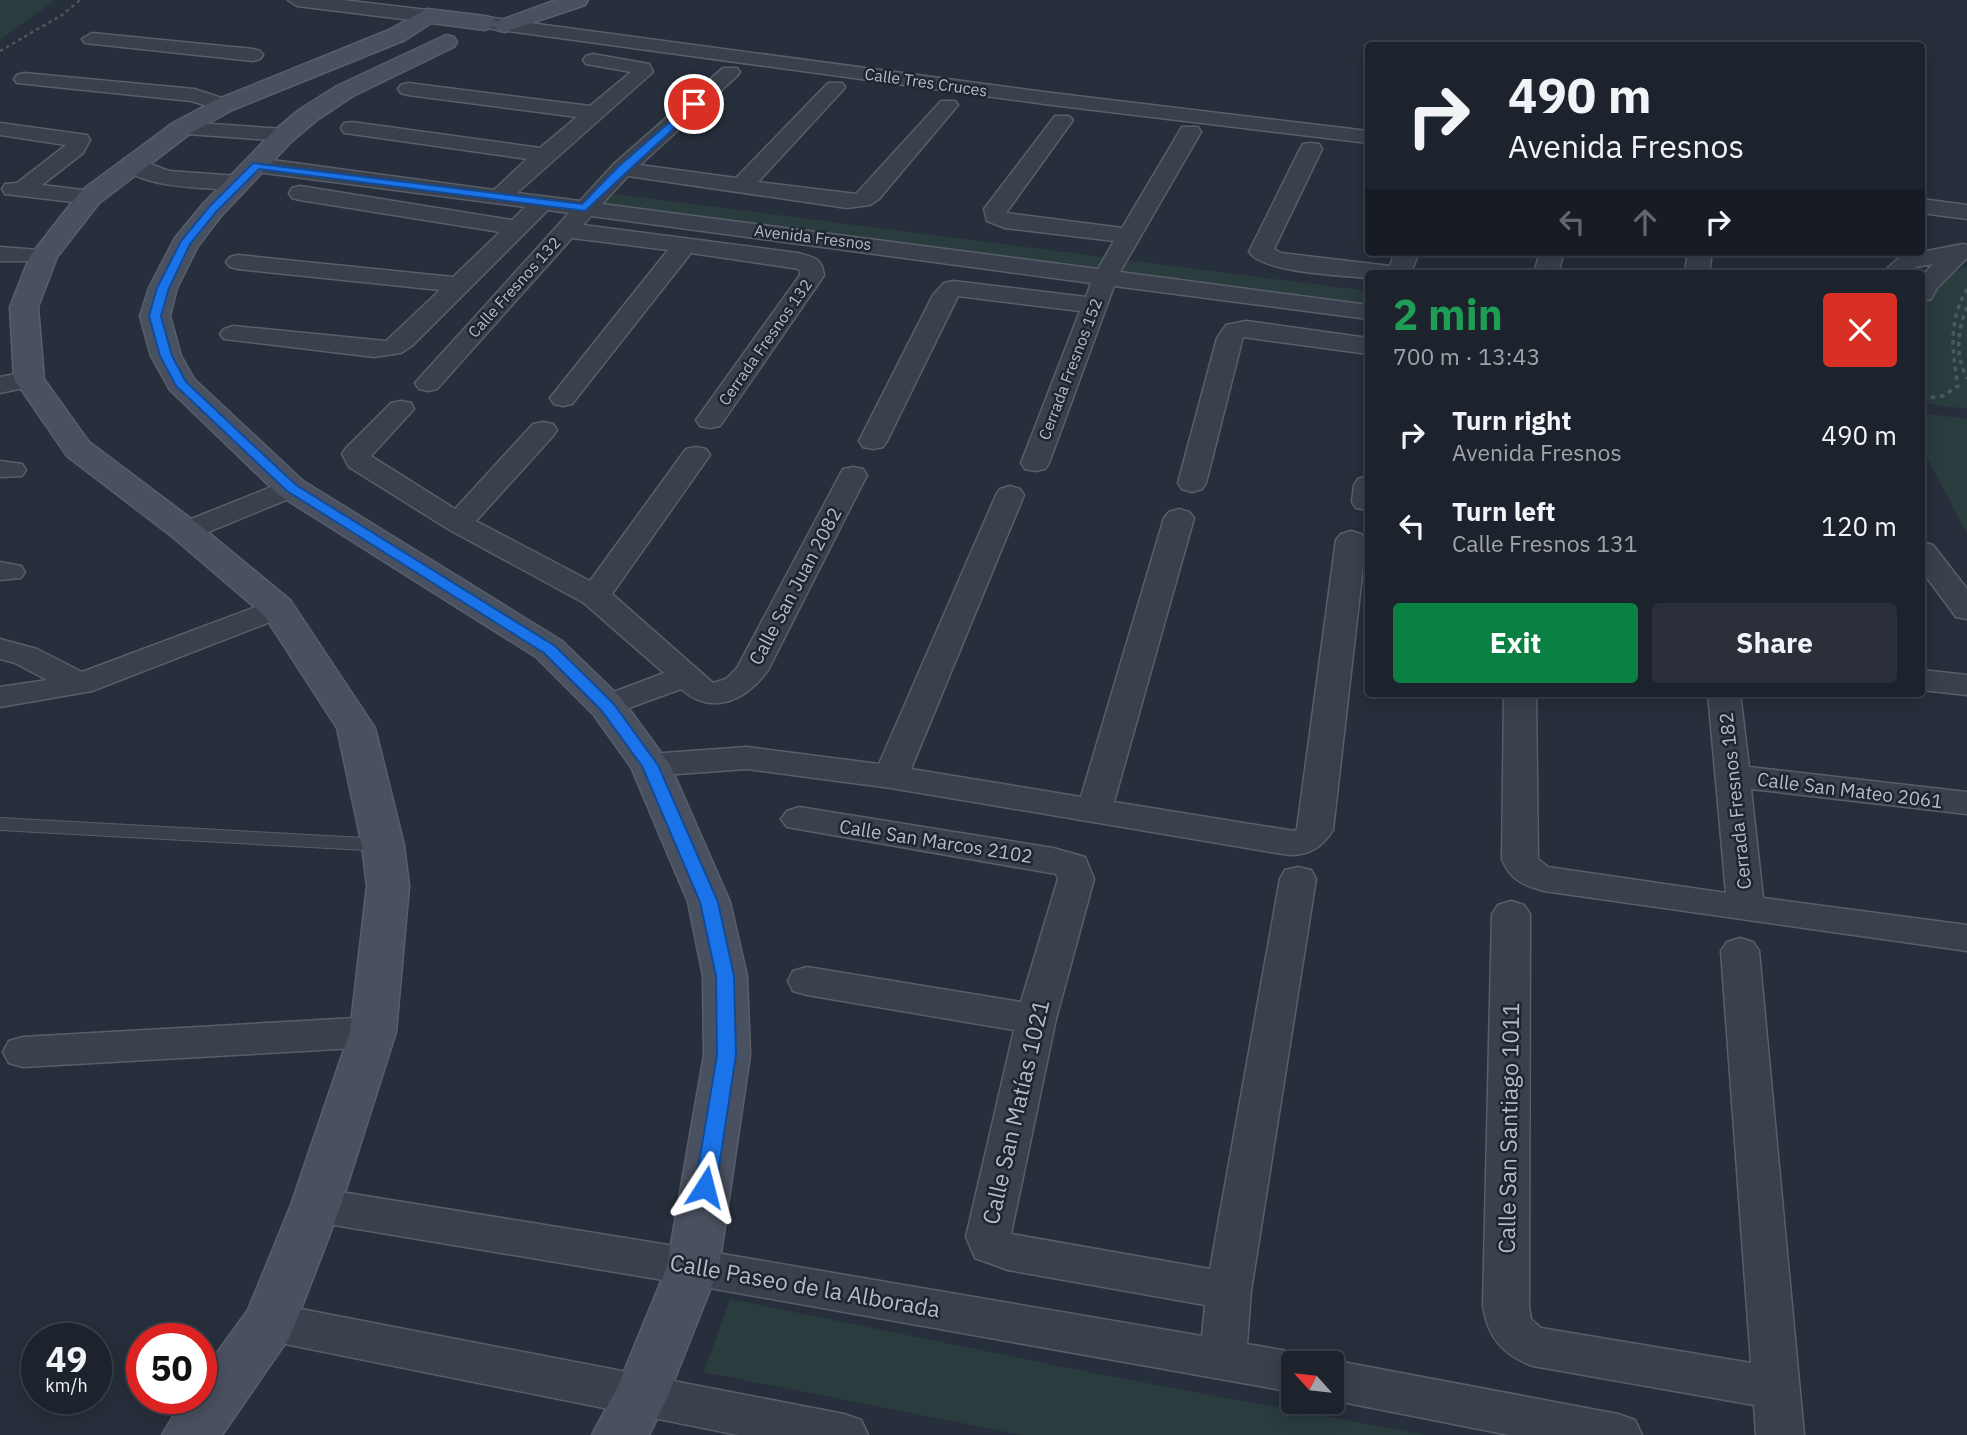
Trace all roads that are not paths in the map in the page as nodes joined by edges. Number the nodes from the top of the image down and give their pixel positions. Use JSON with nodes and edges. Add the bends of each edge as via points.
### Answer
{"nodes":[{"id":1,"x":299,"y":0,"type":"edge"},
{"id":2,"x":577,"y":0,"type":"edge"},
{"id":3,"x":431,"y":19,"type":"edge"},
{"id":4,"x":396,"y":23,"type":"junction"},
{"id":5,"x":495,"y":24,"type":"junction"},
{"id":6,"x":92,"y":39,"type":"dead end"},
{"id":7,"x":568,"y":57,"type":"dead end"},
{"id":8,"x":730,"y":72,"type":"dead end"},
{"id":9,"x":24,"y":79,"type":"dead end"},
{"id":10,"x":219,"y":85,"type":"junction"},
{"id":11,"x":835,"y":87,"type":"dead end"},
{"id":12,"x":408,"y":89,"type":"dead end"},
{"id":13,"x":172,"y":93,"type":"junction"},
{"id":14,"x":948,"y":105,"type":"dead end"},
{"id":15,"x":595,"y":113,"type":"junction"},
{"id":16,"x":1062,"y":120,"type":"dead end"},
{"id":17,"x":182,"y":128,"type":"junction"},
{"id":18,"x":352,"y":128,"type":"dead end"},
{"id":19,"x":0,"y":129,"type":"edge"},
{"id":20,"x":1190,"y":132,"type":"dead end"},
{"id":21,"x":1365,"y":137,"type":"edge"},
{"id":22,"x":1311,"y":149,"type":"dead end"},
{"id":23,"x":544,"y":155,"type":"junction"},
{"id":24,"x":132,"y":164,"type":"junction"},
{"id":25,"x":266,"y":164,"type":"junction"},
{"id":26,"x":622,"y":169,"type":"junction"},
{"id":27,"x":741,"y":186,"type":"junction"},
{"id":28,"x":11,"y":189,"type":"edge"},
{"id":29,"x":508,"y":189,"type":"junction"},
{"id":30,"x":90,"y":197,"type":"junction"},
{"id":31,"x":592,"y":200,"type":"junction"},
{"id":32,"x":543,"y":202,"type":"junction"},
{"id":33,"x":1925,"y":206,"type":"edge"},
{"id":34,"x":1967,"y":212,"type":"edge"},
{"id":35,"x":515,"y":227,"type":"junction"},
{"id":36,"x":565,"y":230,"type":"junction"},
{"id":37,"x":1128,"y":236,"type":"junction"},
{"id":38,"x":684,"y":246,"type":"junction"},
{"id":39,"x":1962,"y":252,"type":"edge"},
{"id":40,"x":0,"y":254,"type":"edge"},
{"id":41,"x":44,"y":256,"type":"junction"},
{"id":42,"x":238,"y":262,"type":"dead end"},
{"id":43,"x":1111,"y":266,"type":"junction"},
{"id":44,"x":1365,"y":270,"type":"edge"},
{"id":45,"x":1898,"y":270,"type":"edge"},
{"id":46,"x":458,"y":285,"type":"junction"},
{"id":47,"x":1925,"y":287,"type":"edge"},
{"id":48,"x":1365,"y":291,"type":"edge"},
{"id":49,"x":1094,"y":305,"type":"junction"},
{"id":50,"x":1365,"y":311,"type":"edge"},
{"id":51,"x":233,"y":334,"type":"dead end"},
{"id":52,"x":1365,"y":346,"type":"edge"},
{"id":53,"x":15,"y":382,"type":"edge"},
{"id":54,"x":428,"y":383,"type":"dead end"},
{"id":55,"x":563,"y":398,"type":"dead end"},
{"id":56,"x":401,"y":409,"type":"dead end"},
{"id":57,"x":710,"y":420,"type":"dead end"},
{"id":58,"x":543,"y":430,"type":"dead end"},
{"id":59,"x":873,"y":441,"type":"dead end"},
{"id":60,"x":696,"y":455,"type":"dead end"},
{"id":61,"x":1035,"y":464,"type":"dead end"},
{"id":62,"x":853,"y":475,"type":"dead end"},
{"id":63,"x":1192,"y":483,"type":"dead end"},
{"id":64,"x":291,"y":488,"type":"junction"},
{"id":65,"x":1010,"y":495,"type":"dead end"},
{"id":66,"x":1179,"y":518,"type":"dead end"},
{"id":67,"x":458,"y":523,"type":"junction"},
{"id":68,"x":186,"y":531,"type":"junction"},
{"id":69,"x":1351,"y":540,"type":"dead end"},
{"id":70,"x":1925,"y":555,"type":"edge"},
{"id":71,"x":595,"y":596,"type":"junction"},
{"id":72,"x":1964,"y":603,"type":"edge"},
{"id":73,"x":277,"y":608,"type":"junction"},
{"id":74,"x":0,"y":649,"type":"edge"},
{"id":75,"x":686,"y":676,"type":"junction"},
{"id":76,"x":1925,"y":680,"type":"edge"},
{"id":77,"x":80,"y":684,"type":"junction"},
{"id":78,"x":1967,"y":685,"type":"edge"},
{"id":79,"x":0,"y":697,"type":"edge"},
{"id":80,"x":1520,"y":697,"type":"edge"},
{"id":81,"x":1724,"y":697,"type":"edge"},
{"id":82,"x":607,"y":706,"type":"junction"},
{"id":83,"x":650,"y":765,"type":"junction"},
{"id":84,"x":1734,"y":776,"type":"junction"},
{"id":85,"x":891,"y":777,"type":"junction"},
{"id":86,"x":1967,"y":803,"type":"edge"},
{"id":87,"x":1095,"y":809,"type":"junction"},
{"id":88,"x":799,"y":819,"type":"dead end"},
{"id":89,"x":0,"y":824,"type":"edge"},
{"id":90,"x":383,"y":845,"type":"junction"},
{"id":91,"x":1072,"y":866,"type":"joint"},
{"id":92,"x":1298,"y":879,"type":"dead end"},
{"id":93,"x":1746,"y":909,"type":"junction"},
{"id":94,"x":1511,"y":914,"type":"dead end"},
{"id":95,"x":1967,"y":938,"type":"edge"},
{"id":96,"x":1740,"y":951,"type":"dead end"},
{"id":97,"x":807,"y":981,"type":"dead end"},
{"id":98,"x":1036,"y":1020,"type":"junction"},
{"id":99,"x":373,"y":1032,"type":"junction"},
{"id":100,"x":23,"y":1052,"type":"dead end"},
{"id":101,"x":316,"y":1205,"type":"junction"},
{"id":102,"x":693,"y":1266,"type":"junction"},
{"id":103,"x":1229,"y":1291,"type":"junction"},
{"id":104,"x":270,"y":1322,"type":"junction"},
{"id":105,"x":1223,"y":1359,"type":"junction"},
{"id":106,"x":1281,"y":1370,"type":"edge"},
{"id":107,"x":1344,"y":1382,"type":"edge"},
{"id":108,"x":1776,"y":1388,"type":"junction"},
{"id":109,"x":630,"y":1415,"type":"edge"},
{"id":110,"x":190,"y":1435,"type":"edge"},
{"id":111,"x":844,"y":1435,"type":"edge"},
{"id":112,"x":1618,"y":1435,"type":"edge"},
{"id":113,"x":1780,"y":1435,"type":"edge"}],
"edges":[{"from":1,"to":4,"type":"street"},
{"from":2,"to":5,"type":"main road"},
{"from":3,"to":4,"type":"main road"},
{"from":3,"to":4,"type":"main road"},
{"from":3,"to":5,"type":"main road"},
{"from":3,"to":5,"type":"main road"},
{"from":3,"to":25,"type":"main road","via":[[345,91],[308,115]]},
{"from":4,"to":10,"type":"main road"},
{"from":5,"to":21,"type":"street","name":"Calle Tres Cruces"},
{"from":6,"to":10,"type":"street","via":[[253,55]]},
{"from":7,"to":15,"type":"street","via":[[642,68],[641,74]]},
{"from":8,"to":26,"type":"street","name":"Calle Fresnos 132"},
{"from":9,"to":13,"type":"street"},
{"from":10,"to":13,"type":"street"},
{"from":10,"to":13,"type":"street","via":[[194,95]]},
{"from":10,"to":17,"type":"main road"},
{"from":11,"to":27,"type":"street"},
{"from":12,"to":15,"type":"street"},
{"from":14,"to":27,"type":"street","via":[[862,200]]},
{"from":15,"to":23,"type":"street"},
{"from":16,"to":37,"type":"street","via":[[995,209],[995,216]]},
{"from":17,"to":24,"type":"main road"},
{"from":17,"to":25,"type":"street","name":"Avenida Fresnos"},
{"from":18,"to":23,"type":"street"},
{"from":19,"to":28,"type":"street","via":[[79,140],[75,148]]},
{"from":20,"to":37,"type":"street","name":"Cerrada Fresnos 152"},
{"from":22,"to":44,"type":"street","via":[[1261,252],[1275,260]]},
{"from":23,"to":29,"type":"street"},
{"from":24,"to":25,"type":"street","name":"Avenida Fresnos","via":[[160,175]]},
{"from":24,"to":30,"type":"main road"},
{"from":25,"to":29,"type":"street","name":"Avenida Fresnos"},
{"from":25,"to":35,"type":"street"},
{"from":25,"to":64,"type":"main road","via":[[185,244],[155,316],[166,356],[181,384]]},
{"from":26,"to":27,"type":"street"},
{"from":26,"to":31,"type":"street","name":"Calle Fresnos 132"},
{"from":28,"to":30,"type":"street"},
{"from":29,"to":31,"type":"street","name":"Avenida Fresnos"},
{"from":29,"to":32,"type":"street","name":"Avenida Fresnos"},
{"from":30,"to":41,"type":"main road"},
{"from":31,"to":32,"type":"street","name":"Avenida Fresnos"},
{"from":31,"to":36,"type":"street","name":"Calle Fresnos 132"},
{"from":31,"to":43,"type":"street","name":"Avenida Fresnos"},
{"from":32,"to":35,"type":"street"},
{"from":33,"to":34,"type":"street"},
{"from":35,"to":46,"type":"street"},
{"from":36,"to":38,"type":"street","name":"Cerrada Fresnos 132"},
{"from":36,"to":54,"type":"street","name":"Calle Fresnos 132"},
{"from":37,"to":43,"type":"street","name":"Cerrada Fresnos 152"},
{"from":38,"to":55,"type":"street"},
{"from":38,"to":57,"type":"street","name":"Cerrada Fresnos 132","via":[[798,260],[813,270]]},
{"from":39,"to":45,"type":"street","via":[[1909,261]]},
{"from":39,"to":47,"type":"street"},
{"from":40,"to":41,"type":"street"},
{"from":41,"to":53,"type":"main road","via":[[24,307]]},
{"from":42,"to":46,"type":"street"},
{"from":43,"to":48,"type":"street","name":"Avenida Fresnos"},
{"from":43,"to":49,"type":"street","name":"Cerrada Fresnos 152"},
{"from":43,"to":50,"type":"street","name":"Avenida Fresnos"},
{"from":46,"to":51,"type":"street","via":[[392,348]]},
{"from":49,"to":59,"type":"street","via":[[953,288],[945,295]]},
{"from":49,"to":61,"type":"street","name":"Cerrada Fresnos 152"},
{"from":52,"to":63,"type":"street","via":[[1235,330]]},
{"from":53,"to":68,"type":"main road","via":[[78,449]]},
{"from":56,"to":67,"type":"street","via":[[356,457]]},
{"from":58,"to":67,"type":"street"},
{"from":60,"to":71,"type":"street"},
{"from":62,"to":75,"type":"street","name":"Calle San Juan 2082","via":[[744,682],[715,694],[704,692]]},
{"from":64,"to":68,"type":"street"},
{"from":64,"to":82,"type":"main road","via":[[549,649]]},
{"from":65,"to":85,"type":"street"},
{"from":66,"to":87,"type":"street"},
{"from":67,"to":71,"type":"street"},
{"from":68,"to":73,"type":"main road"},
{"from":69,"to":87,"type":"street","via":[[1311,837],[1291,843]]},
{"from":70,"to":72,"type":"street"},
{"from":71,"to":75,"type":"street"},
{"from":73,"to":77,"type":"street"},
{"from":73,"to":90,"type":"main road","via":[[356,728]]},
{"from":74,"to":77,"type":"street","via":[[26,656]]},
{"from":75,"to":82,"type":"street"},
{"from":76,"to":78,"type":"street"},
{"from":77,"to":79,"type":"street"},
{"from":80,"to":93,"type":"street","via":[[1523,868],[1544,879]]},
{"from":81,"to":84,"type":"street","name":"Cerrada Fresnos 182"},
{"from":82,"to":83,"type":"main road"},
{"from":83,"to":85,"type":"street","via":[[747,758]]},
{"from":83,"to":102,"type":"main road","via":[[709,902],[725,976],[727,1055]]},
{"from":84,"to":86,"type":"street","name":"Calle San Mateo 2061"},
{"from":84,"to":93,"type":"street","name":"Cerrada Fresnos 182"},
{"from":85,"to":87,"type":"street"},
{"from":88,"to":91,"type":"street","name":"Calle San Marcos 2102"},
{"from":89,"to":90,"type":"lane"},
{"from":90,"to":99,"type":"main road","via":[[388,887]]},
{"from":91,"to":98,"type":"street","name":"Calle San Matías 1021","via":[[1076,879]]},
{"from":92,"to":103,"type":"street"},
{"from":93,"to":95,"type":"street"},
{"from":94,"to":108,"type":"street","name":"Calle San Santiago 1011","via":[[1509,1324],[1518,1339],[1550,1350]]},
{"from":96,"to":108,"type":"street"},
{"from":97,"to":98,"type":"street"},
{"from":98,"to":103,"type":"street","name":"Calle San Matías 1021","via":[[989,1227],[991,1245],[1008,1252]]},
{"from":99,"to":100,"type":"street"},
{"from":99,"to":101,"type":"main road"},
{"from":101,"to":102,"type":"street","name":"Calle Paseo de la Alborada"},
{"from":101,"to":104,"type":"main road"},
{"from":102,"to":105,"type":"street","name":"Calle Paseo de la Alborada"},
{"from":102,"to":109,"type":"main road"},
{"from":103,"to":105,"type":"street"},
{"from":104,"to":109,"type":"street"},
{"from":104,"to":110,"type":"main road"},
{"from":105,"to":106,"type":"street","name":"Calle Paseo de la Alborada"},
{"from":107,"to":112,"type":"street"},
{"from":108,"to":113,"type":"street"},
{"from":109,"to":111,"type":"street"}]}
